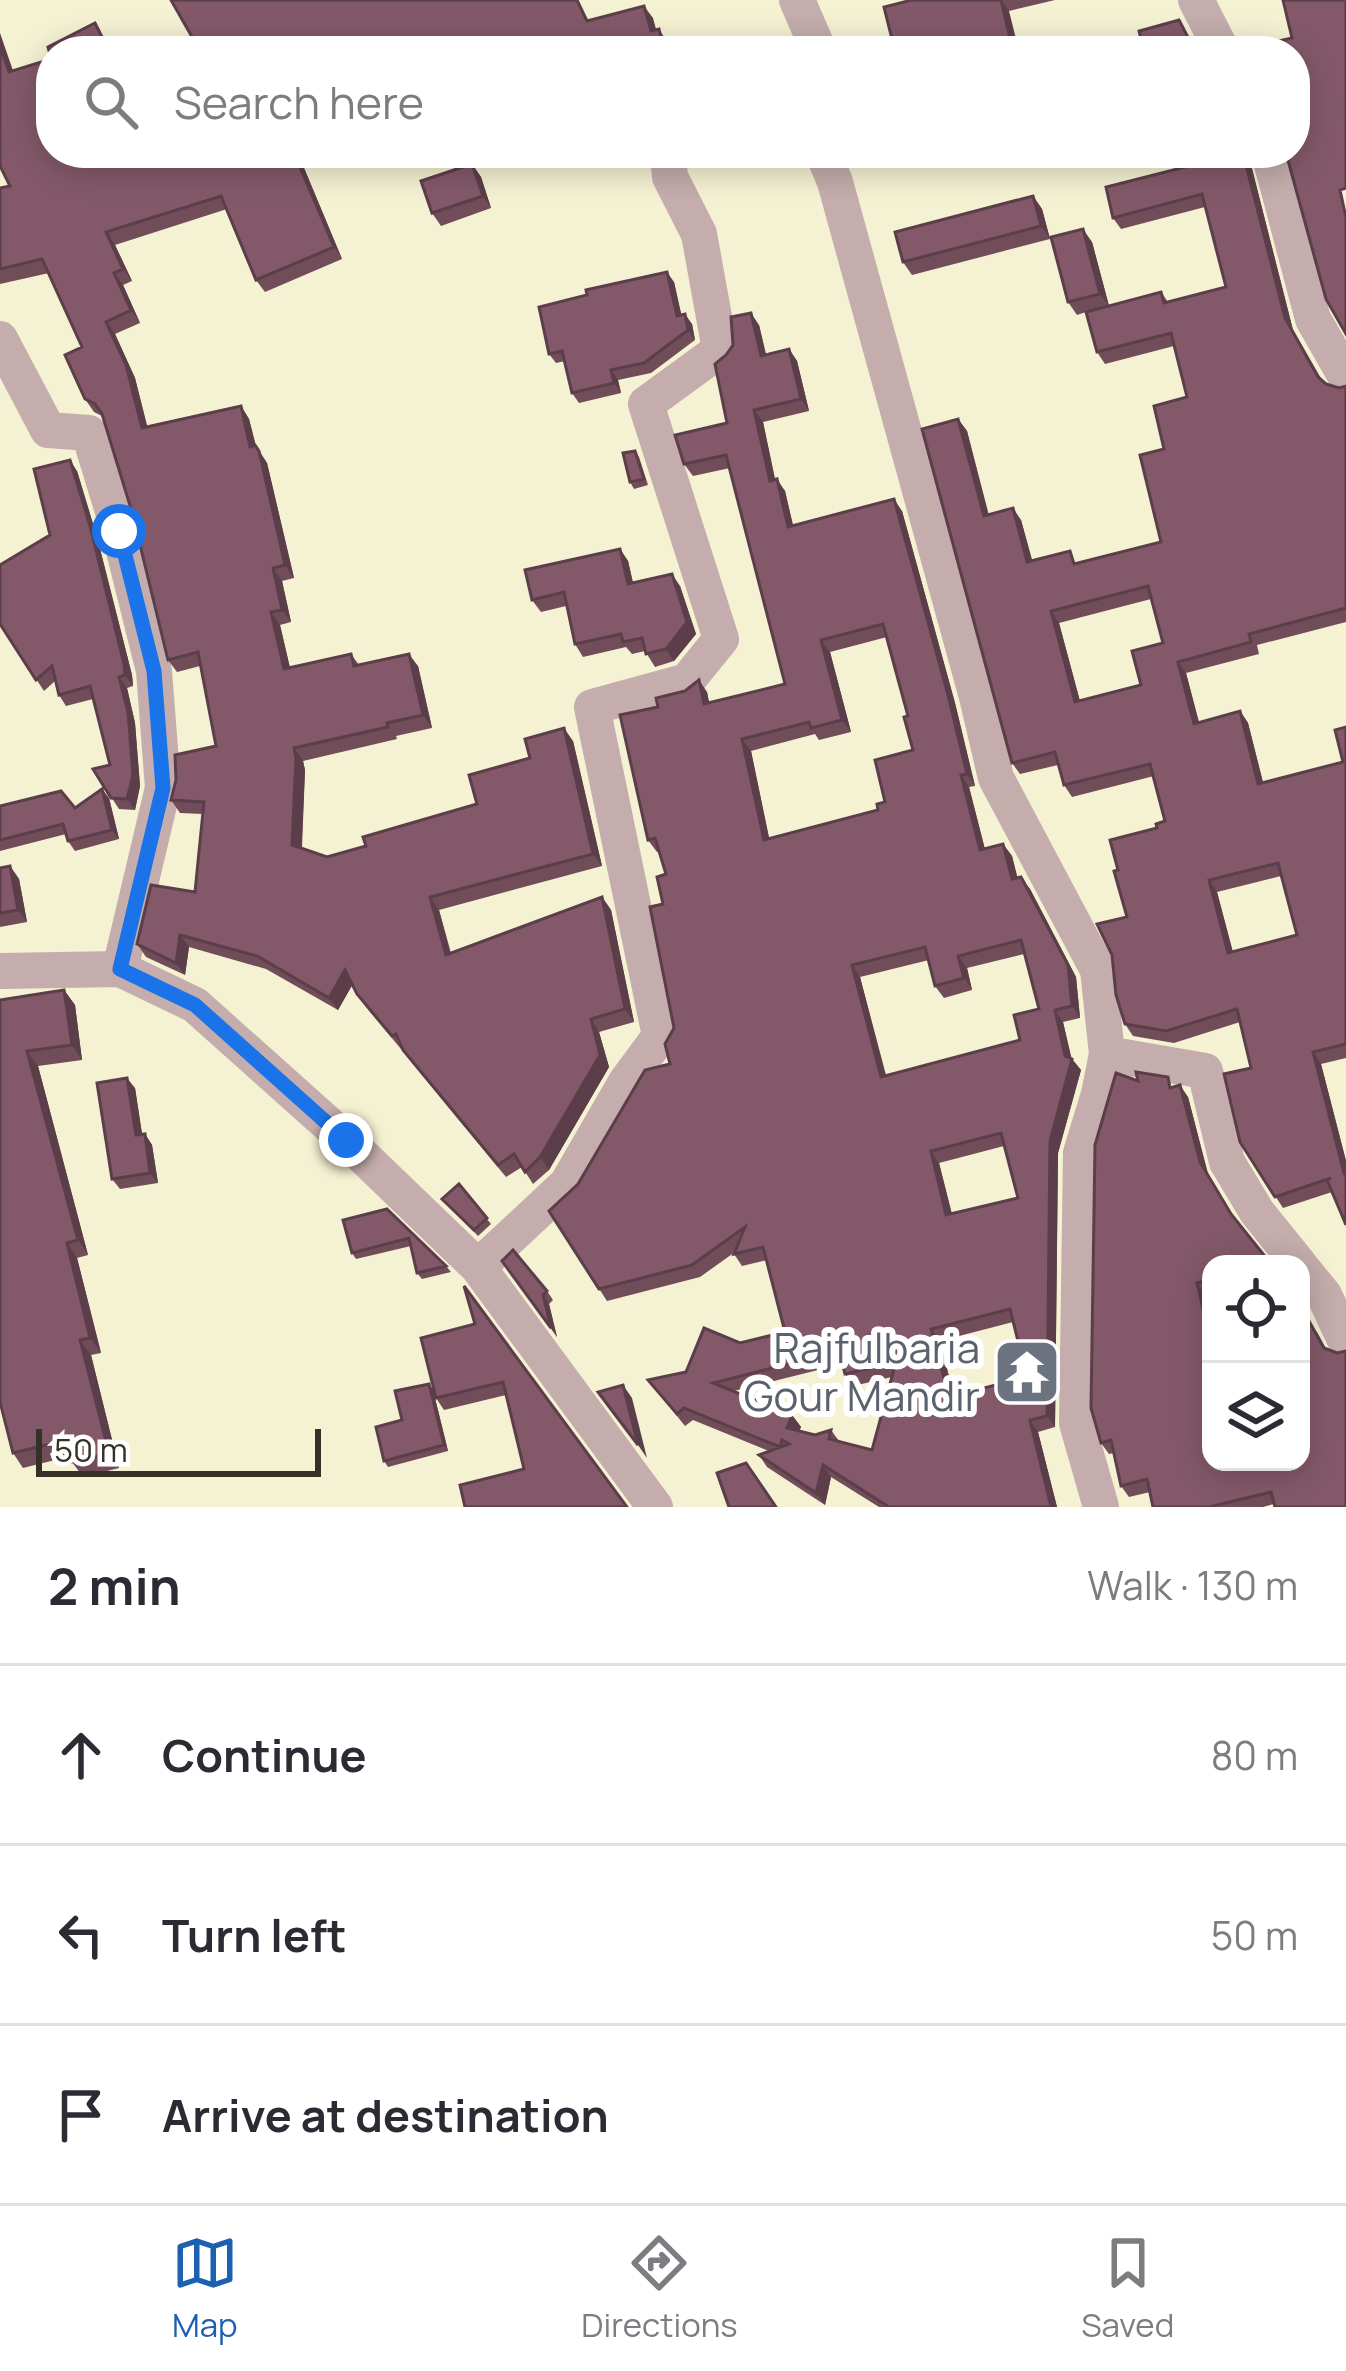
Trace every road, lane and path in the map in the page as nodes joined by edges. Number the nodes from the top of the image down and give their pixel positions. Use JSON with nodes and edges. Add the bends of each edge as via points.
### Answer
{"nodes":[{"id":1,"x":797,"y":0,"type":"edge"},
{"id":2,"x":1196,"y":0,"type":"edge"},
{"id":3,"x":813,"y":36,"type":"edge"},
{"id":4,"x":1214,"y":36,"type":"edge"},
{"id":5,"x":669,"y":168,"type":"edge"},
{"id":6,"x":830,"y":168,"type":"edge"},
{"id":7,"x":1273,"y":168,"type":"edge"},
{"id":8,"x":0,"y":339,"type":"edge"},
{"id":9,"x":1346,"y":376,"type":"edge"},
{"id":10,"x":120,"y":969,"type":"junction"},
{"id":11,"x":0,"y":971,"type":"edge"},
{"id":12,"x":1107,"y":1054,"type":"junction"},
{"id":13,"x":1291,"y":1255,"type":"edge"},
{"id":14,"x":478,"y":1267,"type":"junction"},
{"id":15,"x":1310,"y":1278,"type":"edge"},
{"id":16,"x":1346,"y":1342,"type":"edge"},
{"id":17,"x":655,"y":1507,"type":"edge"},
{"id":18,"x":1101,"y":1507,"type":"edge"}],
"edges":[{"from":1,"to":3,"type":"street"},
{"from":2,"to":4,"type":"street"},
{"from":5,"to":14,"type":"street","via":[[699,234],[720,350],[646,404],[721,638],[687,682],[592,707],[660,1036],[567,1184]]},
{"from":6,"to":12,"type":"street","via":[[996,778],[1098,970]]},
{"from":7,"to":9,"type":"street","via":[[1313,320]]},
{"from":8,"to":10,"type":"street","via":[[48,430],[89,433],[154,671],[163,788]]},
{"from":10,"to":11,"type":"street"},
{"from":10,"to":14,"type":"street","via":[[195,1005]]},
{"from":12,"to":13,"type":"street","via":[[1205,1071],[1227,1162]]},
{"from":12,"to":18,"type":"street","via":[[1081,1153],[1077,1330],[1077,1423]]},
{"from":14,"to":17,"type":"street"},
{"from":15,"to":16,"type":"street"}]}
